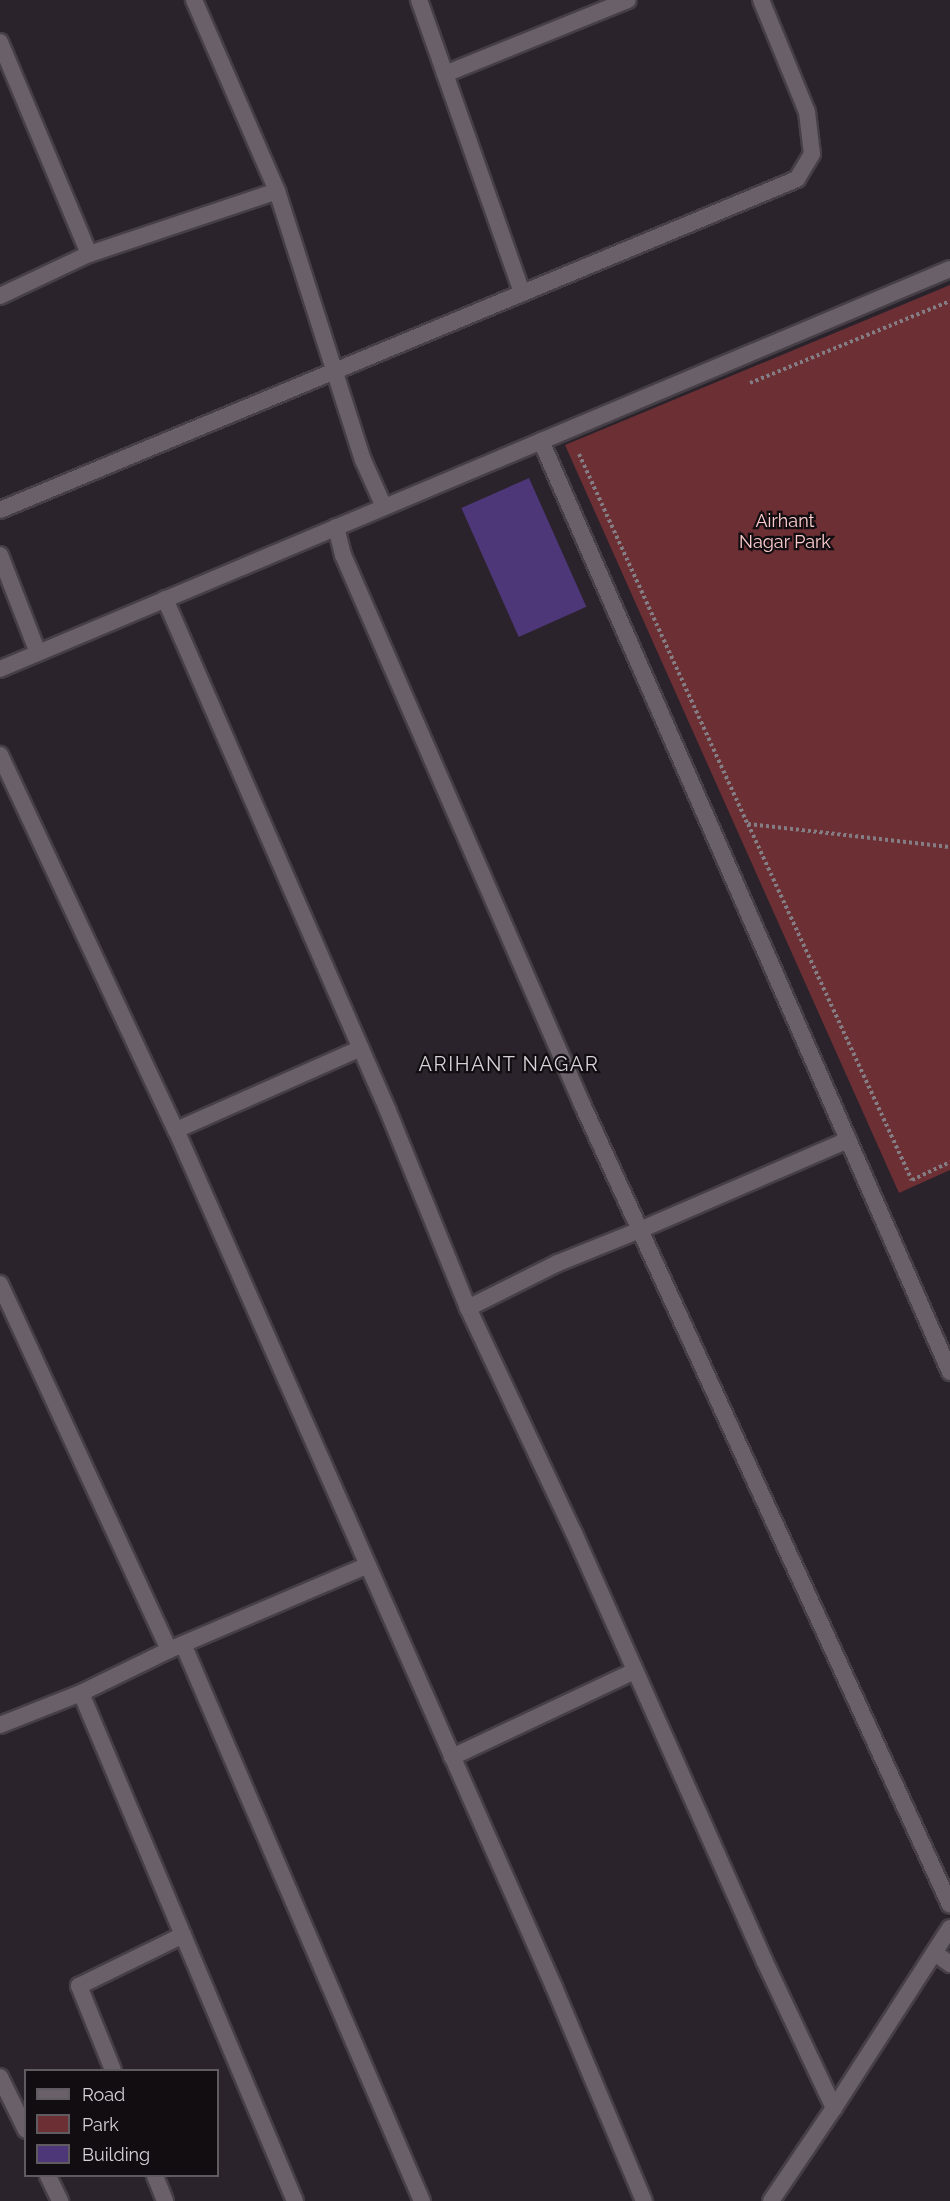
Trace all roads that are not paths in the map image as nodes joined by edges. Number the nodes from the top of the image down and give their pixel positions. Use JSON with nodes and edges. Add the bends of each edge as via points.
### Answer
{"nodes":[{"id":1,"x":194,"y":0,"type":"edge"},
{"id":2,"x":419,"y":0,"type":"edge"},
{"id":3,"x":628,"y":0,"type":"edge"},
{"id":4,"x":761,"y":0,"type":"edge"},
{"id":5,"x":0,"y":42,"type":"edge"},
{"id":6,"x":445,"y":74,"type":"junction"},
{"id":7,"x":277,"y":191,"type":"junction"},
{"id":8,"x":89,"y":254,"type":"junction"},
{"id":9,"x":950,"y":268,"type":"edge"},
{"id":10,"x":522,"y":292,"type":"junction"},
{"id":11,"x":0,"y":296,"type":"edge"},
{"id":12,"x":336,"y":371,"type":"junction"},
{"id":13,"x":541,"y":441,"type":"junction"},
{"id":14,"x":384,"y":507,"type":"junction"},
{"id":15,"x":0,"y":510,"type":"edge"},
{"id":16,"x":336,"y":527,"type":"junction"},
{"id":17,"x":0,"y":555,"type":"edge"},
{"id":18,"x":165,"y":600,"type":"junction"},
{"id":19,"x":38,"y":653,"type":"junction"},
{"id":20,"x":0,"y":669,"type":"edge"},
{"id":21,"x":0,"y":755,"type":"edge"},
{"id":22,"x":359,"y":1049,"type":"junction"},
{"id":23,"x":176,"y":1130,"type":"junction"},
{"id":24,"x":848,"y":1140,"type":"junction"},
{"id":25,"x":640,"y":1230,"type":"junction"},
{"id":26,"x":0,"y":1284,"type":"edge"},
{"id":27,"x":468,"y":1308,"type":"junction"},
{"id":28,"x":950,"y":1372,"type":"edge"},
{"id":29,"x":368,"y":1565,"type":"junction"},
{"id":30,"x":176,"y":1647,"type":"junction"},
{"id":31,"x":635,"y":1671,"type":"junction"},
{"id":32,"x":81,"y":1693,"type":"junction"},
{"id":33,"x":0,"y":1725,"type":"edge"},
{"id":34,"x":452,"y":1756,"type":"junction"},
{"id":35,"x":950,"y":1905,"type":"edge"},
{"id":36,"x":950,"y":1928,"type":"edge"},
{"id":37,"x":183,"y":1935,"type":"junction"},
{"id":38,"x":935,"y":1953,"type":"junction"},
{"id":39,"x":950,"y":1964,"type":"edge"},
{"id":40,"x":113,"y":2069,"type":"edge"},
{"id":41,"x":0,"y":2077,"type":"edge"},
{"id":42,"x":834,"y":2108,"type":"junction"},
{"id":43,"x":24,"y":2126,"type":"edge"},
{"id":44,"x":49,"y":2177,"type":"edge"},
{"id":45,"x":156,"y":2177,"type":"edge"},
{"id":46,"x":60,"y":2201,"type":"edge"},
{"id":47,"x":165,"y":2201,"type":"edge"},
{"id":48,"x":295,"y":2201,"type":"edge"},
{"id":49,"x":422,"y":2201,"type":"edge"},
{"id":50,"x":644,"y":2201,"type":"edge"},
{"id":51,"x":771,"y":2201,"type":"edge"}],
"edges":[{"from":1,"to":7,"type":"street"},
{"from":2,"to":6,"type":"street"},
{"from":3,"to":6,"type":"street"},
{"from":4,"to":10,"type":"street","via":[[807,112],[812,154],[797,179]]},
{"from":5,"to":8,"type":"street"},
{"from":6,"to":10,"type":"street"},
{"from":7,"to":8,"type":"street"},
{"from":7,"to":12,"type":"street"},
{"from":8,"to":11,"type":"street"},
{"from":9,"to":13,"type":"street"},
{"from":10,"to":12,"type":"street"},
{"from":12,"to":14,"type":"street","via":[[363,460]]},
{"from":12,"to":15,"type":"street"},
{"from":13,"to":14,"type":"street"},
{"from":13,"to":24,"type":"street"},
{"from":14,"to":16,"type":"street"},
{"from":16,"to":18,"type":"street"},
{"from":16,"to":25,"type":"street","via":[[353,577]]},
{"from":17,"to":19,"type":"street"},
{"from":18,"to":19,"type":"street"},
{"from":18,"to":22,"type":"street"},
{"from":19,"to":20,"type":"street"},
{"from":21,"to":23,"type":"street"},
{"from":22,"to":23,"type":"street"},
{"from":22,"to":27,"type":"street"},
{"from":23,"to":29,"type":"street"},
{"from":24,"to":25,"type":"street"},
{"from":24,"to":28,"type":"street"},
{"from":25,"to":27,"type":"street","via":[[558,1263]]},
{"from":25,"to":35,"type":"street"},
{"from":26,"to":30,"type":"street"},
{"from":27,"to":31,"type":"street"},
{"from":29,"to":30,"type":"street"},
{"from":29,"to":34,"type":"street"},
{"from":30,"to":32,"type":"street"},
{"from":30,"to":49,"type":"street"},
{"from":31,"to":34,"type":"street"},
{"from":31,"to":42,"type":"street"},
{"from":32,"to":33,"type":"street"},
{"from":32,"to":37,"type":"street"},
{"from":34,"to":50,"type":"street"},
{"from":36,"to":38,"type":"street"},
{"from":37,"to":40,"type":"street","via":[[79,1986]]},
{"from":37,"to":48,"type":"street"},
{"from":38,"to":39,"type":"street"},
{"from":38,"to":42,"type":"street"},
{"from":41,"to":43,"type":"street"},
{"from":42,"to":51,"type":"street"},
{"from":44,"to":46,"type":"street"},
{"from":45,"to":47,"type":"street"}]}
